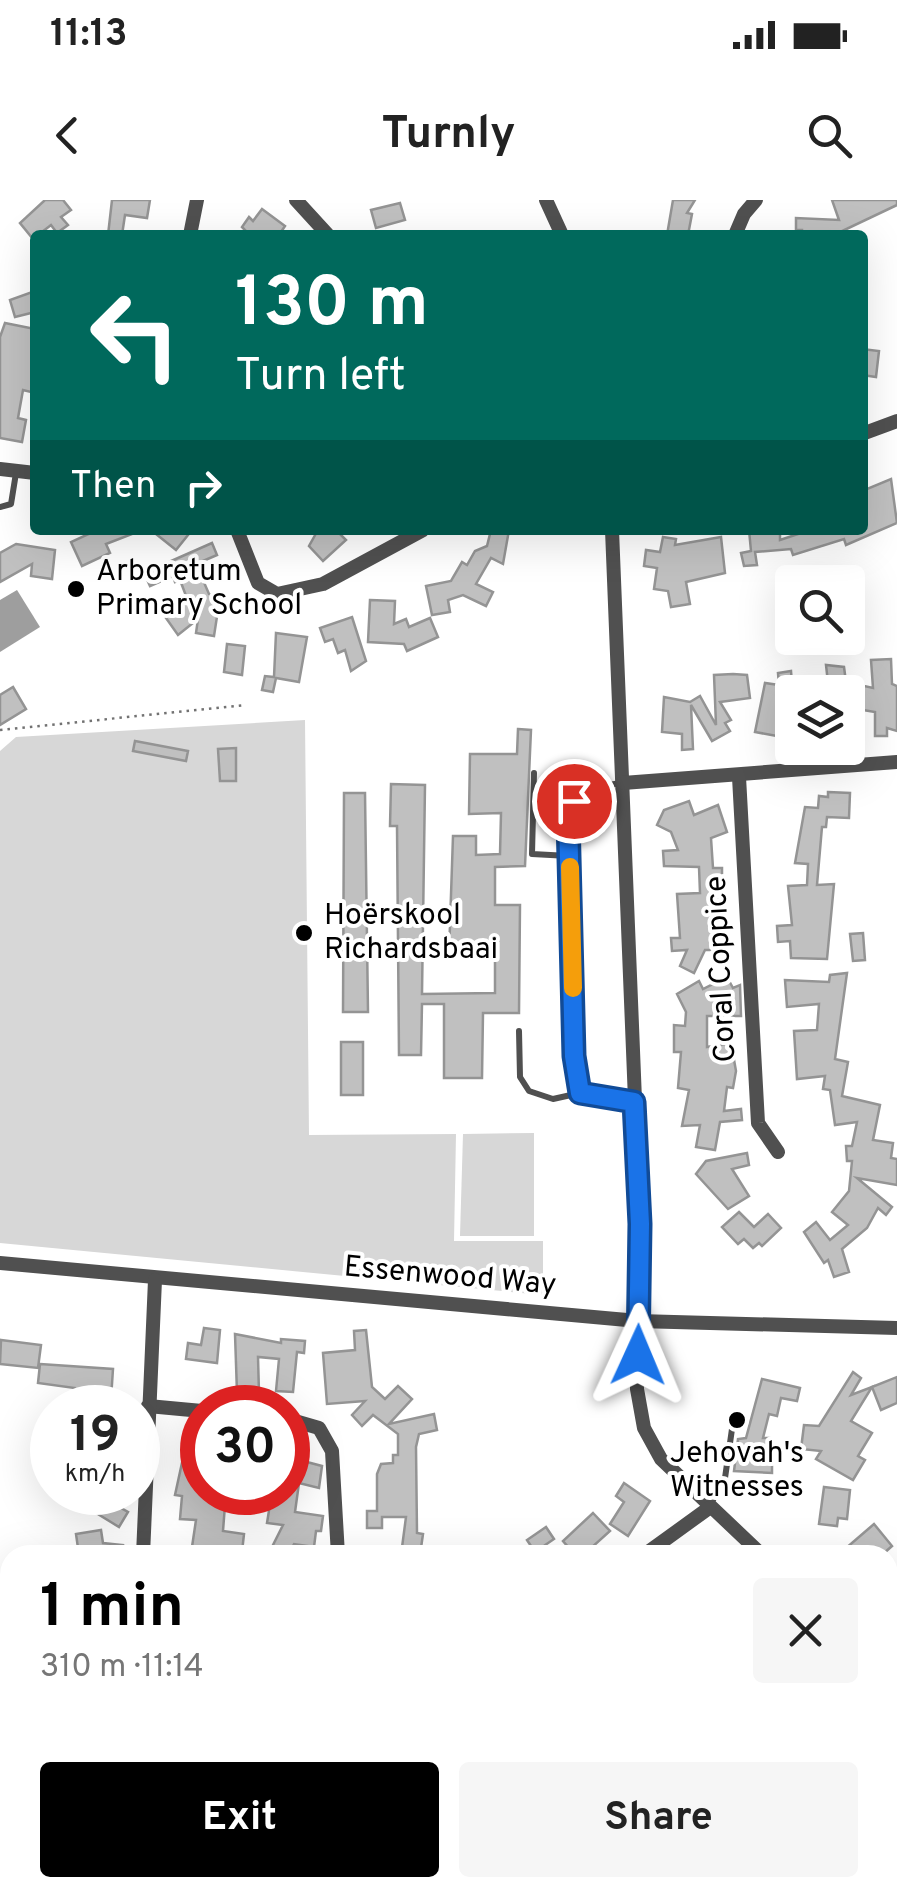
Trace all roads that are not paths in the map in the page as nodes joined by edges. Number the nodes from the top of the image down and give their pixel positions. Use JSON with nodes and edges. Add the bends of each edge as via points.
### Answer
{"nodes":[{"id":1,"x":198,"y":200,"type":"edge"},
{"id":2,"x":296,"y":200,"type":"edge"},
{"id":3,"x":546,"y":200,"type":"edge"},
{"id":4,"x":756,"y":200,"type":"edge"},
{"id":5,"x":191,"y":230,"type":"edge"},
{"id":6,"x":323,"y":230,"type":"edge"},
{"id":7,"x":560,"y":230,"type":"edge"},
{"id":8,"x":738,"y":230,"type":"edge"},
{"id":9,"x":897,"y":421,"type":"edge"},
{"id":10,"x":868,"y":432,"type":"edge"},
{"id":11,"x":8,"y":470,"type":"edge"},
{"id":12,"x":0,"y":508,"type":"edge"},
{"id":13,"x":239,"y":535,"type":"edge"},
{"id":14,"x":414,"y":535,"type":"edge"},
{"id":15,"x":612,"y":535,"type":"edge"},
{"id":16,"x":897,"y":762,"type":"edge"},
{"id":17,"x":534,"y":773,"type":"dead end"},
{"id":18,"x":740,"y":777,"type":"junction"},
{"id":19,"x":623,"y":783,"type":"junction"},
{"id":20,"x":570,"y":856,"type":"junction"},
{"id":21,"x":518,"y":1032,"type":"dead end"},
{"id":22,"x":580,"y":1093,"type":"junction"},
{"id":23,"x":634,"y":1102,"type":"junction"},
{"id":24,"x":778,"y":1152,"type":"dead end"},
{"id":25,"x":0,"y":1263,"type":"edge"},
{"id":26,"x":156,"y":1280,"type":"junction"},
{"id":27,"x":638,"y":1321,"type":"junction"},
{"id":28,"x":897,"y":1328,"type":"edge"},
{"id":29,"x":149,"y":1385,"type":"edge"},
{"id":30,"x":733,"y":1422,"type":"dead end"},
{"id":31,"x":310,"y":1425,"type":"edge"},
{"id":32,"x":709,"y":1508,"type":"junction"},
{"id":33,"x":144,"y":1515,"type":"edge"},
{"id":34,"x":143,"y":1545,"type":"edge"},
{"id":35,"x":337,"y":1545,"type":"edge"},
{"id":36,"x":658,"y":1545,"type":"edge"},
{"id":37,"x":751,"y":1545,"type":"edge"}],
"edges":[{"from":1,"to":5,"type":"street"},
{"from":2,"to":6,"type":"street"},
{"from":3,"to":7,"type":"street"},
{"from":4,"to":8,"type":"street"},
{"from":9,"to":10,"type":"street"},
{"from":11,"to":12,"type":"lane","via":[[11,504]]},
{"from":13,"to":14,"type":"street","via":[[258,583],[277,594],[323,584]]},
{"from":15,"to":19,"type":"street"},
{"from":16,"to":18,"type":"street"},
{"from":17,"to":20,"type":"lane","via":[[532,854]]},
{"from":18,"to":19,"type":"street"},
{"from":18,"to":24,"type":"street","name":"Coral Coppice","via":[[758,1123]]},
{"from":19,"to":20,"type":"lane","via":[[574,801]]},
{"from":19,"to":23,"type":"street"},
{"from":20,"to":22,"type":"lane"},
{"from":21,"to":22,"type":"lane","via":[[520,1077],[528,1091],[553,1099]]},
{"from":22,"to":23,"type":"lane"},
{"from":23,"to":27,"type":"street"},
{"from":25,"to":26,"type":"street","name":"Essenwood Way"},
{"from":26,"to":27,"type":"street","name":"Essenwood Way"},
{"from":26,"to":29,"type":"street"},
{"from":27,"to":28,"type":"street","name":"Essenwood Way"},
{"from":27,"to":32,"type":"street","via":[[644,1428],[661,1458]]},
{"from":30,"to":32,"type":"lane","via":[[725,1478]]},
{"from":31,"to":35,"type":"street","via":[[319,1428],[332,1451]]},
{"from":32,"to":36,"type":"street"},
{"from":32,"to":37,"type":"street"},
{"from":33,"to":34,"type":"street"}]}
